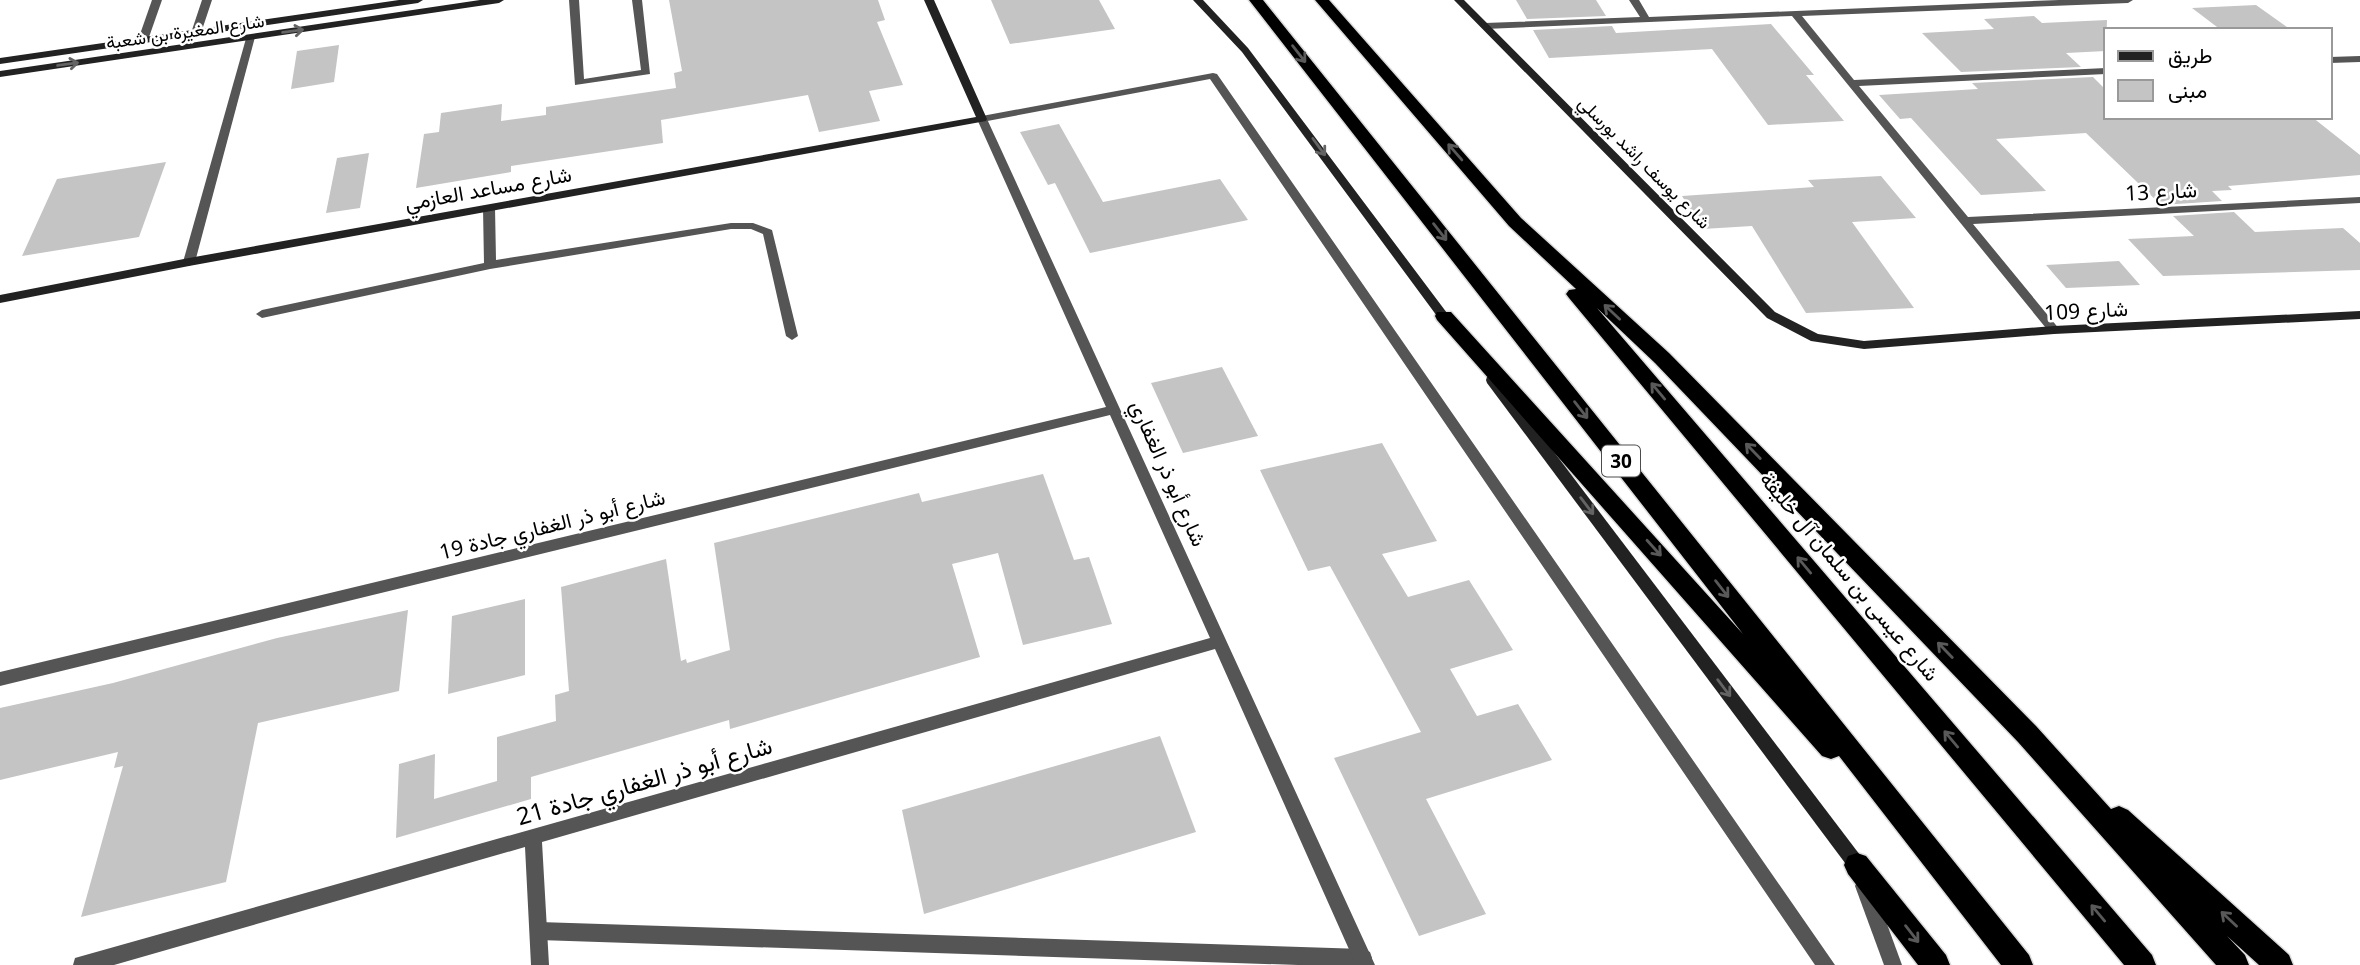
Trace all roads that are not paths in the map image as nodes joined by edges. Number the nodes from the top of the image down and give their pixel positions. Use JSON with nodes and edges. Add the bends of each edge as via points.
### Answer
{"nodes":[{"id":1,"x":158,"y":0,"type":"edge"},
{"id":2,"x":207,"y":0,"type":"edge"},
{"id":3,"x":418,"y":0,"type":"edge"},
{"id":4,"x":499,"y":0,"type":"edge"},
{"id":5,"x":574,"y":0,"type":"edge"},
{"id":6,"x":637,"y":0,"type":"edge"},
{"id":7,"x":929,"y":0,"type":"edge"},
{"id":8,"x":1198,"y":0,"type":"edge"},
{"id":9,"x":1256,"y":0,"type":"edge"},
{"id":10,"x":1322,"y":0,"type":"edge"},
{"id":11,"x":1459,"y":0,"type":"edge"},
{"id":12,"x":1634,"y":0,"type":"edge"},
{"id":13,"x":2128,"y":0,"type":"edge"},
{"id":14,"x":2024,"y":2,"type":"edge"},
{"id":15,"x":1795,"y":14,"type":"junction"},
{"id":16,"x":1646,"y":19,"type":"junction"},
{"id":17,"x":1485,"y":26,"type":"junction"},
{"id":18,"x":196,"y":33,"type":"junction"},
{"id":19,"x":250,"y":37,"type":"junction"},
{"id":20,"x":143,"y":40,"type":"junction"},
{"id":21,"x":2360,"y":59,"type":"edge"},
{"id":22,"x":2332,"y":60,"type":"edge"},
{"id":23,"x":0,"y":61,"type":"edge"},
{"id":24,"x":2104,"y":71,"type":"edge"},
{"id":25,"x":0,"y":74,"type":"edge"},
{"id":26,"x":1851,"y":83,"type":"junction"},
{"id":27,"x":982,"y":119,"type":"junction"},
{"id":28,"x":2360,"y":200,"type":"edge"},
{"id":29,"x":489,"y":208,"type":"junction"},
{"id":30,"x":1964,"y":221,"type":"junction"},
{"id":31,"x":1515,"y":222,"type":"junction"},
{"id":32,"x":189,"y":262,"type":"junction"},
{"id":33,"x":491,"y":265,"type":"junction"},
{"id":34,"x":0,"y":299,"type":"edge"},
{"id":35,"x":262,"y":314,"type":"dead end"},
{"id":36,"x":2360,"y":315,"type":"edge"},
{"id":37,"x":1444,"y":316,"type":"junction"},
{"id":38,"x":2054,"y":330,"type":"junction"},
{"id":39,"x":792,"y":336,"type":"dead end"},
{"id":40,"x":1815,"y":338,"type":"joint"},
{"id":41,"x":1115,"y":409,"type":"junction"},
{"id":42,"x":1220,"y":641,"type":"junction"},
{"id":43,"x":0,"y":679,"type":"edge"},
{"id":44,"x":2027,"y":734,"type":"junction"},
{"id":45,"x":533,"y":837,"type":"junction"},
{"id":46,"x":1857,"y":865,"type":"junction"},
{"id":47,"x":1986,"y":923,"type":"junction"},
{"id":48,"x":539,"y":931,"type":"junction"},
{"id":49,"x":1364,"y":962,"type":"edge"},
{"id":50,"x":82,"y":965,"type":"edge"},
{"id":51,"x":540,"y":965,"type":"edge"},
{"id":52,"x":1826,"y":965,"type":"edge"},
{"id":53,"x":1893,"y":965,"type":"edge"},
{"id":54,"x":1936,"y":965,"type":"edge"},
{"id":55,"x":2019,"y":965,"type":"edge"},
{"id":56,"x":2142,"y":965,"type":"edge"},
{"id":57,"x":2235,"y":965,"type":"edge"},
{"id":58,"x":2279,"y":965,"type":"edge"}],
"edges":[{"from":1,"to":20,"type":"street"},
{"from":2,"to":18,"type":"street"},
{"from":3,"to":18,"type":"street","name":"شارع المغيرة بن شعبة"},
{"from":19,"to":4,"type":"street","name":"شارع المغيرة بن شعبة","one_way":true},
{"from":5,"to":6,"type":"street","via":[[579,83],[646,72]]},
{"from":7,"to":27,"type":"street","name":"شارع أبو ذر الغفاري"},
{"from":8,"to":37,"type":"street","one_way":true,"via":[[1271,83]]},
{"from":9,"to":47,"type":"highway","number":"30","one_way":true},
{"from":31,"to":10,"type":"highway","one_way":true},
{"from":11,"to":17,"type":"street","name":"شارع يوسف راشد بورسلي"},
{"from":12,"to":16,"type":"street"},
{"from":13,"to":14,"type":"street"},
{"from":14,"to":15,"type":"street"},
{"from":15,"to":16,"type":"street"},
{"from":15,"to":26,"type":"street"},
{"from":16,"to":17,"type":"street"},
{"from":17,"to":40,"type":"street","name":"شارع يوسف راشد بورسلي","via":[[1772,315]]},
{"from":18,"to":20,"type":"street","name":"شارع المغيرة بن شعبة"},
{"from":25,"to":19,"type":"street","name":"شارع المغيرة بن شعبة","one_way":true},
{"from":19,"to":32,"type":"street"},
{"from":20,"to":23,"type":"street","name":"شارع المغيرة بن شعبة"},
{"from":21,"to":22,"type":"street"},
{"from":24,"to":26,"type":"street"},
{"from":26,"to":30,"type":"street"},
{"from":27,"to":29,"type":"street","name":"شارع مساعد العازمي"},
{"from":27,"to":41,"type":"street","name":"شارع أبو ذر الغفاري"},
{"from":27,"to":52,"type":"street","via":[[1213,76]]},
{"from":28,"to":30,"type":"street","name":"شارع 13"},
{"from":29,"to":32,"type":"street","name":"شارع مساعد العازمي"},
{"from":29,"to":33,"type":"street"},
{"from":30,"to":38,"type":"street"},
{"from":44,"to":31,"type":"highway","one_way":true,"via":[[1662,358]]},
{"from":56,"to":31,"type":"highway","name":"شارع عيسى بن سلمان آل خليفة","one_way":true},
{"from":32,"to":34,"type":"street","name":"شارع مساعد العازمي"},
{"from":33,"to":35,"type":"street"},
{"from":33,"to":39,"type":"street","via":[[753,226],[768,232]]},
{"from":36,"to":38,"type":"street","name":"شارع 109"},
{"from":37,"to":46,"type":"street","one_way":true},
{"from":37,"to":47,"type":"highway","one_way":true},
{"from":38,"to":40,"type":"street","name":"شارع 109","via":[[1864,345]]},
{"from":41,"to":42,"type":"street","name":"شارع أبو ذر الغفاري"},
{"from":41,"to":43,"type":"street","name":"شارع أبو ذر الغفاري جادة 19"},
{"from":42,"to":45,"type":"street","name":"شارع أبو ذر الغفاري جادة 21"},
{"from":42,"to":49,"type":"street","name":"شارع أبو ذر الغفاري"},
{"from":44,"to":57,"type":"highway"},
{"from":58,"to":44,"type":"highway","one_way":true},
{"from":45,"to":48,"type":"street"},
{"from":45,"to":50,"type":"street","name":"شارع أبو ذر الغفاري جادة 21"},
{"from":46,"to":53,"type":"street"},
{"from":46,"to":54,"type":"highway","one_way":true},
{"from":47,"to":55,"type":"highway","number":"30"},
{"from":48,"to":49,"type":"street"},
{"from":48,"to":51,"type":"street"}]}
